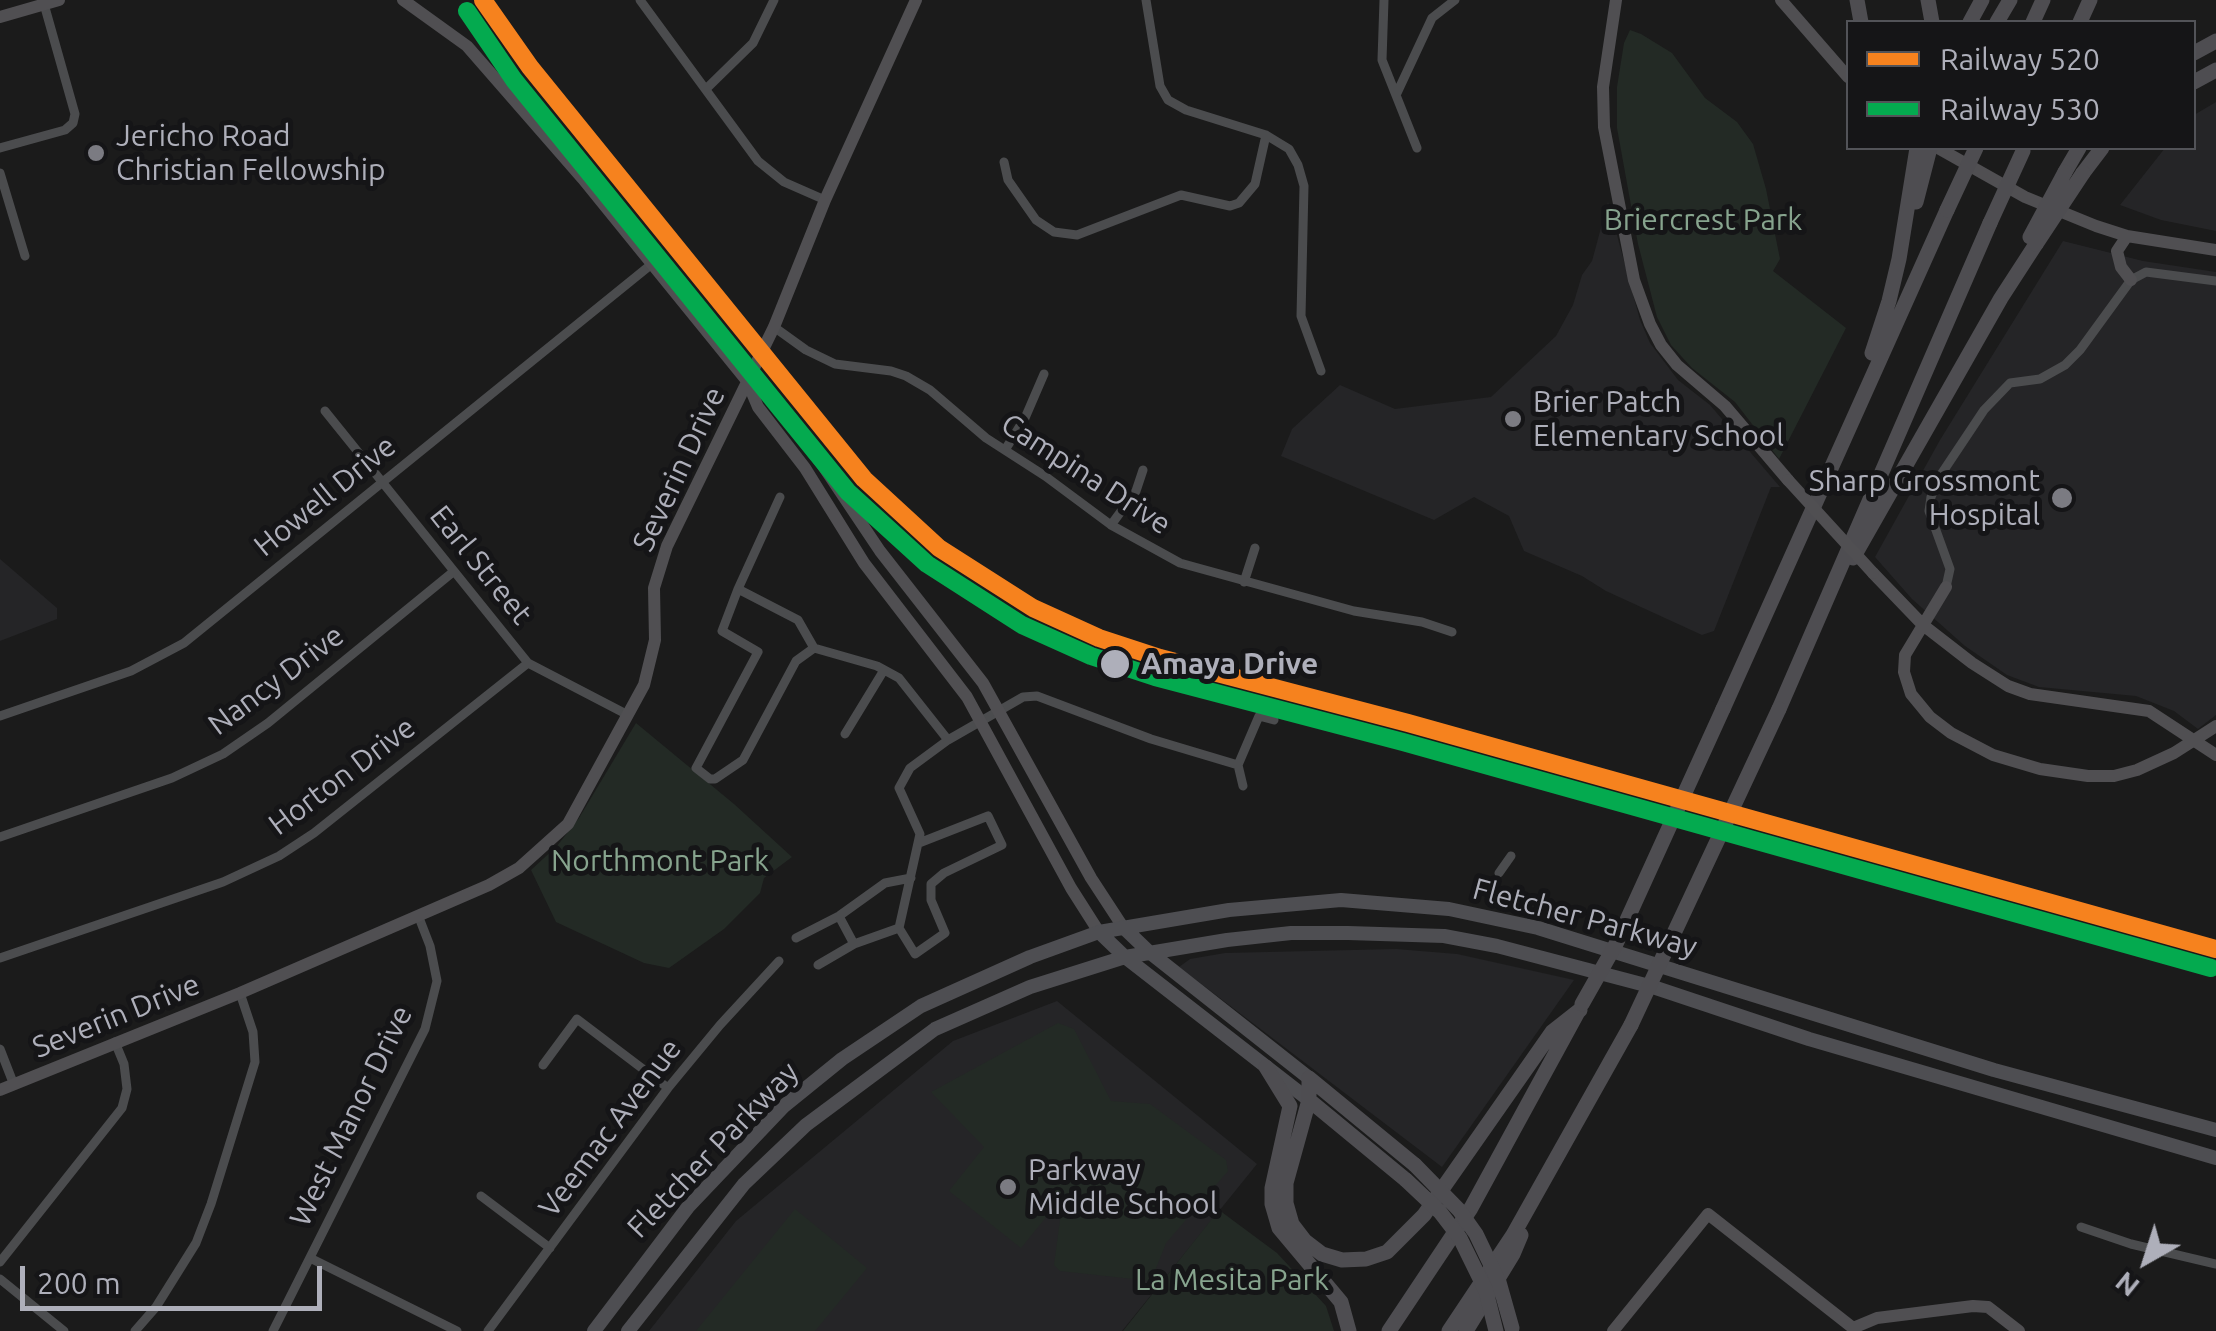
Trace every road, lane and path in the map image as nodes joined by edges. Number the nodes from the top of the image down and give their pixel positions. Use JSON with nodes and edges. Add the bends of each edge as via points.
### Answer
{"nodes":[{"id":1,"x":403,"y":0,"type":"edge"},
{"id":2,"x":640,"y":0,"type":"edge"},
{"id":3,"x":774,"y":0,"type":"edge"},
{"id":4,"x":916,"y":0,"type":"edge"},
{"id":5,"x":1146,"y":0,"type":"edge"},
{"id":6,"x":1384,"y":0,"type":"edge"},
{"id":7,"x":1455,"y":0,"type":"edge"},
{"id":8,"x":1616,"y":0,"type":"edge"},
{"id":9,"x":1781,"y":0,"type":"edge"},
{"id":10,"x":52,"y":2,"type":"edge"},
{"id":11,"x":0,"y":16,"type":"edge"},
{"id":12,"x":1846,"y":75,"type":"edge"},
{"id":13,"x":706,"y":89,"type":"junction"},
{"id":14,"x":1396,"y":94,"type":"junction"},
{"id":15,"x":1266,"y":135,"type":"junction"},
{"id":16,"x":0,"y":148,"type":"edge"},
{"id":17,"x":1417,"y":148,"type":"dead end"},
{"id":18,"x":1916,"y":150,"type":"edge"},
{"id":19,"x":1929,"y":150,"type":"edge"},
{"id":20,"x":1941,"y":150,"type":"edge"},
{"id":21,"x":1975,"y":150,"type":"edge"},
{"id":22,"x":2023,"y":150,"type":"edge"},
{"id":23,"x":2078,"y":150,"type":"edge"},
{"id":24,"x":2100,"y":150,"type":"edge"},
{"id":25,"x":1004,"y":162,"type":"dead end"},
{"id":26,"x":0,"y":173,"type":"edge"},
{"id":27,"x":1918,"y":173,"type":"junction"},
{"id":28,"x":825,"y":200,"type":"junction"},
{"id":29,"x":2127,"y":236,"type":"junction"},
{"id":30,"x":2032,"y":242,"type":"junction"},
{"id":31,"x":2216,"y":250,"type":"edge"},
{"id":32,"x":25,"y":256,"type":"dead end"},
{"id":33,"x":652,"y":263,"type":"junction"},
{"id":34,"x":2131,"y":280,"type":"junction"},
{"id":35,"x":2216,"y":281,"type":"edge"},
{"id":36,"x":774,"y":327,"type":"junction"},
{"id":37,"x":1321,"y":371,"type":"dead end"},
{"id":38,"x":1044,"y":374,"type":"dead end"},
{"id":39,"x":747,"y":381,"type":"junction"},
{"id":40,"x":325,"y":411,"type":"dead end"},
{"id":41,"x":1847,"y":428,"type":"junction"},
{"id":42,"x":1005,"y":450,"type":"junction"},
{"id":43,"x":1143,"y":470,"type":"dead end"},
{"id":44,"x":382,"y":483,"type":"junction"},
{"id":45,"x":780,"y":497,"type":"dead end"},
{"id":46,"x":1111,"y":525,"type":"junction"},
{"id":47,"x":1255,"y":548,"type":"dead end"},
{"id":48,"x":453,"y":572,"type":"junction"},
{"id":49,"x":1244,"y":582,"type":"junction"},
{"id":50,"x":1946,"y":587,"type":"joint"},
{"id":51,"x":738,"y":589,"type":"junction"},
{"id":52,"x":1820,"y":613,"type":"junction"},
{"id":53,"x":1923,"y":625,"type":"junction"},
{"id":54,"x":1452,"y":632,"type":"dead end"},
{"id":55,"x":814,"y":648,"type":"junction"},
{"id":56,"x":528,"y":663,"type":"junction"},
{"id":57,"x":884,"y":670,"type":"junction"},
{"id":58,"x":999,"y":712,"type":"junction"},
{"id":59,"x":628,"y":715,"type":"junction"},
{"id":60,"x":0,"y":716,"type":"edge"},
{"id":61,"x":1274,"y":720,"type":"dead end"},
{"id":62,"x":980,"y":721,"type":"junction"},
{"id":63,"x":2216,"y":726,"type":"edge"},
{"id":64,"x":845,"y":734,"type":"dead end"},
{"id":65,"x":948,"y":740,"type":"junction"},
{"id":66,"x":2196,"y":741,"type":"junction"},
{"id":67,"x":2216,"y":755,"type":"edge"},
{"id":68,"x":1238,"y":765,"type":"junction"},
{"id":69,"x":1244,"y":786,"type":"dead end"},
{"id":70,"x":0,"y":837,"type":"edge"},
{"id":71,"x":919,"y":843,"type":"junction"},
{"id":72,"x":1510,"y":856,"type":"dead end"},
{"id":73,"x":1499,"y":872,"type":"dead end"},
{"id":74,"x":911,"y":878,"type":"junction"},
{"id":75,"x":418,"y":915,"type":"junction"},
{"id":76,"x":839,"y":916,"type":"junction"},
{"id":77,"x":900,"y":928,"type":"junction"},
{"id":78,"x":1123,"y":928,"type":"junction"},
{"id":79,"x":1100,"y":932,"type":"junction"},
{"id":80,"x":796,"y":938,"type":"dead end"},
{"id":81,"x":854,"y":944,"type":"junction"},
{"id":82,"x":1148,"y":951,"type":"junction"},
{"id":83,"x":1126,"y":957,"type":"junction"},
{"id":84,"x":0,"y":958,"type":"edge"},
{"id":85,"x":779,"y":960,"type":"dead end"},
{"id":86,"x":818,"y":965,"type":"dead end"},
{"id":87,"x":240,"y":993,"type":"junction"},
{"id":88,"x":1581,"y":1007,"type":"junction"},
{"id":89,"x":115,"y":1042,"type":"junction"},
{"id":90,"x":0,"y":1049,"type":"edge"},
{"id":91,"x":542,"y":1065,"type":"dead end"},
{"id":92,"x":1266,"y":1067,"type":"junction"},
{"id":93,"x":1309,"y":1078,"type":"junction"},
{"id":94,"x":14,"y":1084,"type":"junction"},
{"id":95,"x":668,"y":1088,"type":"junction"},
{"id":96,"x":0,"y":1090,"type":"edge"},
{"id":97,"x":1308,"y":1100,"type":"junction"},
{"id":98,"x":2216,"y":1130,"type":"edge"},
{"id":99,"x":2216,"y":1158,"type":"edge"},
{"id":100,"x":1544,"y":1180,"type":"junction"},
{"id":101,"x":481,"y":1196,"type":"dead end"},
{"id":102,"x":2081,"y":1227,"type":"dead end"},
{"id":103,"x":550,"y":1248,"type":"junction"},
{"id":104,"x":310,"y":1258,"type":"junction"},
{"id":105,"x":0,"y":1262,"type":"edge"},
{"id":106,"x":2216,"y":1264,"type":"edge"},
{"id":107,"x":0,"y":1279,"type":"edge"},
{"id":108,"x":1619,"y":1329,"type":"edge"},
{"id":109,"x":1854,"y":1329,"type":"edge"},
{"id":110,"x":1507,"y":1330,"type":"edge"},
{"id":111,"x":64,"y":1331,"type":"edge"},
{"id":112,"x":135,"y":1331,"type":"edge"},
{"id":113,"x":272,"y":1331,"type":"edge"},
{"id":114,"x":457,"y":1331,"type":"edge"},
{"id":115,"x":488,"y":1331,"type":"edge"},
{"id":116,"x":594,"y":1331,"type":"edge"},
{"id":117,"x":628,"y":1331,"type":"edge"},
{"id":118,"x":1348,"y":1331,"type":"edge"},
{"id":119,"x":1389,"y":1331,"type":"edge"},
{"id":120,"x":1449,"y":1331,"type":"edge"},
{"id":121,"x":1466,"y":1331,"type":"edge"},
{"id":122,"x":2019,"y":1331,"type":"edge"}],
"edges":[{"from":1,"to":33,"type":"street","via":[[467,46]]},
{"from":2,"to":13,"type":"street"},
{"from":3,"to":13,"type":"street","via":[[753,42]]},
{"from":4,"to":28,"type":"street","name":"Severin Drive"},
{"from":5,"to":15,"type":"street","via":[[1168,100]]},
{"from":6,"to":14,"type":"street","via":[[1382,60]]},
{"from":7,"to":14,"type":"street","via":[[1432,18]]},
{"from":8,"to":53,"type":"street","bridge":true,"via":[[1604,127],[1650,326],[1677,365],[1725,406]]},
{"from":9,"to":12,"type":"street"},
{"from":10,"to":11,"type":"street"},
{"from":10,"to":16,"type":"street","via":[[73,124]]},
{"from":13,"to":28,"type":"street","via":[[765,168]]},
{"from":14,"to":17,"type":"street"},
{"from":15,"to":25,"type":"street","via":[[1255,184],[1239,203],[1181,194],[1077,235],[1054,232],[1036,220],[1008,180]]},
{"from":15,"to":37,"type":"street","via":[[1288,150],[1303,176],[1302,316]]},
{"from":18,"to":27,"type":"highway"},
{"from":19,"to":27,"type":"highway"},
{"from":20,"to":29,"type":"street","via":[[2024,198]]},
{"from":21,"to":41,"type":"highway","bridge":true},
{"from":22,"to":52,"type":"highway","bridge":true},
{"from":23,"to":30,"type":"highway","bridge":true},
{"from":24,"to":30,"type":"highway","bridge":true},
{"from":26,"to":32,"type":"street"},
{"from":27,"to":41,"type":"highway","via":[[1890,300]]},
{"from":28,"to":36,"type":"street","name":"Severin Drive"},
{"from":29,"to":31,"type":"street"},
{"from":29,"to":34,"type":"street","via":[[2117,251]]},
{"from":30,"to":52,"type":"highway"},
{"from":33,"to":39,"type":"street"},
{"from":33,"to":44,"type":"street","name":"Howell Drive"},
{"from":34,"to":35,"type":"street","via":[[2146,272]]},
{"from":34,"to":50,"type":"street","via":[[2065,365],[2040,380],[2004,388],[1942,473],[1929,511],[1950,569]]},
{"from":36,"to":39,"type":"street","name":"Severin Drive"},
{"from":36,"to":42,"type":"street","name":"Campina Drive","via":[[823,360],[906,376]]},
{"from":38,"to":42,"type":"street"},
{"from":39,"to":58,"type":"street","via":[[768,395],[817,457]]},
{"from":39,"to":59,"type":"street","name":"Severin Drive","via":[[667,546],[654,588],[652,659]]},
{"from":39,"to":62,"type":"street","via":[[864,563]]},
{"from":40,"to":44,"type":"street","name":"Earl Street"},
{"from":41,"to":88,"type":"highway","bridge":true,"via":[[1616,944]]},
{"from":42,"to":46,"type":"street","name":"Campina Drive"},
{"from":43,"to":46,"type":"street"},
{"from":44,"to":48,"type":"street","name":"Earl Street"},
{"from":44,"to":60,"type":"street","name":"Howell Drive","via":[[167,653]]},
{"from":45,"to":51,"type":"street"},
{"from":46,"to":49,"type":"street","name":"Campina Drive","via":[[1180,563]]},
{"from":47,"to":49,"type":"street"},
{"from":48,"to":56,"type":"street","name":"Earl Street"},
{"from":48,"to":70,"type":"street","name":"Nancy Drive","via":[[223,754]]},
{"from":49,"to":54,"type":"street","name":"Campina Drive"},
{"from":50,"to":53,"type":"street"},
{"from":51,"to":55,"type":"street","via":[[798,620]]},
{"from":51,"to":55,"type":"street","via":[[722,631],[758,652],[696,768],[710,779],[743,760],[796,660]]},
{"from":52,"to":100,"type":"highway","bridge":true,"via":[[1631,1025]]},
{"from":53,"to":66,"type":"street","via":[[2008,686],[2149,711]]},
{"from":53,"to":66,"type":"street","via":[[1905,654],[1911,694],[1940,725],[1993,754],[2040,769],[2114,776]]},
{"from":55,"to":57,"type":"street"},
{"from":56,"to":59,"type":"street","name":"Earl Street"},
{"from":56,"to":84,"type":"street","name":"Horton Drive","via":[[278,856],[222,882]]},
{"from":57,"to":64,"type":"street"},
{"from":57,"to":65,"type":"street","via":[[906,684]]},
{"from":58,"to":62,"type":"street"},
{"from":58,"to":68,"type":"street","via":[[1037,696]]},
{"from":58,"to":78,"type":"street"},
{"from":59,"to":75,"type":"street","name":"Severin Drive","via":[[570,822],[551,842],[519,868]]},
{"from":61,"to":68,"type":"street","via":[[1259,716]]},
{"from":62,"to":65,"type":"street"},
{"from":62,"to":79,"type":"street"},
{"from":63,"to":66,"type":"street"},
{"from":65,"to":71,"type":"street","via":[[910,768],[900,788]]},
{"from":66,"to":67,"type":"street"},
{"from":68,"to":69,"type":"street"},
{"from":71,"to":74,"type":"street"},
{"from":71,"to":77,"type":"street","via":[[988,816],[1002,845],[931,884],[945,933],[915,954]]},
{"from":72,"to":73,"type":"street"},
{"from":74,"to":76,"type":"street","via":[[884,884]]},
{"from":74,"to":77,"type":"street"},
{"from":75,"to":87,"type":"street","name":"Severin Drive"},
{"from":75,"to":104,"type":"street","name":"West Manor Drive","via":[[437,981],[425,1029]]},
{"from":76,"to":80,"type":"street"},
{"from":76,"to":81,"type":"street"},
{"from":77,"to":81,"type":"street"},
{"from":78,"to":79,"type":"main road","name":"Fletcher Parkway"},
{"from":78,"to":82,"type":"main road"},
{"from":78,"to":98,"type":"main road","name":"Fletcher Parkway","via":[[1341,900],[1449,910],[1538,928],[1994,1070]]},
{"from":79,"to":83,"type":"main road"},
{"from":79,"to":116,"type":"main road","name":"Fletcher Parkway","via":[[921,1006],[842,1059],[784,1106],[688,1207]]},
{"from":81,"to":86,"type":"street"},
{"from":82,"to":83,"type":"main road","name":"Fletcher Parkway"},
{"from":82,"to":93,"type":"main road"},
{"from":82,"to":99,"type":"main road","name":"Fletcher Parkway","via":[[1291,934],[1444,936],[1497,946],[1653,986],[1809,1039]]},
{"from":83,"to":92,"type":"main road"},
{"from":83,"to":117,"type":"main road","name":"Fletcher Parkway","via":[[1030,987],[935,1029],[865,1080],[744,1184]]},
{"from":85,"to":95,"type":"street","name":"Veemac Avenue"},
{"from":87,"to":89,"type":"street","name":"Severin Drive"},
{"from":87,"to":112,"type":"street","via":[[255,1062],[233,1133],[196,1243]]},
{"from":88,"to":97,"type":"highway","via":[[1552,1032],[1424,1214],[1388,1252],[1342,1260],[1322,1254],[1292,1224],[1286,1183]]},
{"from":88,"to":119,"type":"highway","via":[[1470,1208]]},
{"from":89,"to":94,"type":"street","name":"Severin Drive"},
{"from":89,"to":105,"type":"street","via":[[127,1089],[122,1108]]},
{"from":90,"to":94,"type":"street"},
{"from":91,"to":95,"type":"street","via":[[577,1020]]},
{"from":92,"to":97,"type":"main road"},
{"from":92,"to":118,"type":"highway","via":[[1290,1106],[1272,1204],[1280,1228],[1341,1302]]},
{"from":93,"to":97,"type":"highway"},
{"from":93,"to":110,"type":"highway","bridge":true,"via":[[1448,1197],[1499,1282]]},
{"from":94,"to":96,"type":"street","name":"Severin Drive"},
{"from":95,"to":103,"type":"street","name":"Veemac Avenue"},
{"from":97,"to":110,"type":"highway","bridge":true,"via":[[1440,1212]]},
{"from":100,"to":120,"type":"highway"},
{"from":100,"to":121,"type":"highway","via":[[1513,1254]]},
{"from":101,"to":103,"type":"street"},
{"from":102,"to":106,"type":"street"},
{"from":103,"to":115,"type":"street","name":"Veemac Avenue"},
{"from":104,"to":113,"type":"street","name":"West Manor Drive"},
{"from":104,"to":114,"type":"street"},
{"from":107,"to":111,"type":"street"},
{"from":108,"to":109,"type":"street","via":[[1708,1214]]},
{"from":109,"to":122,"type":"street","via":[[1876,1318],[1973,1306],[1988,1308]]}]}
